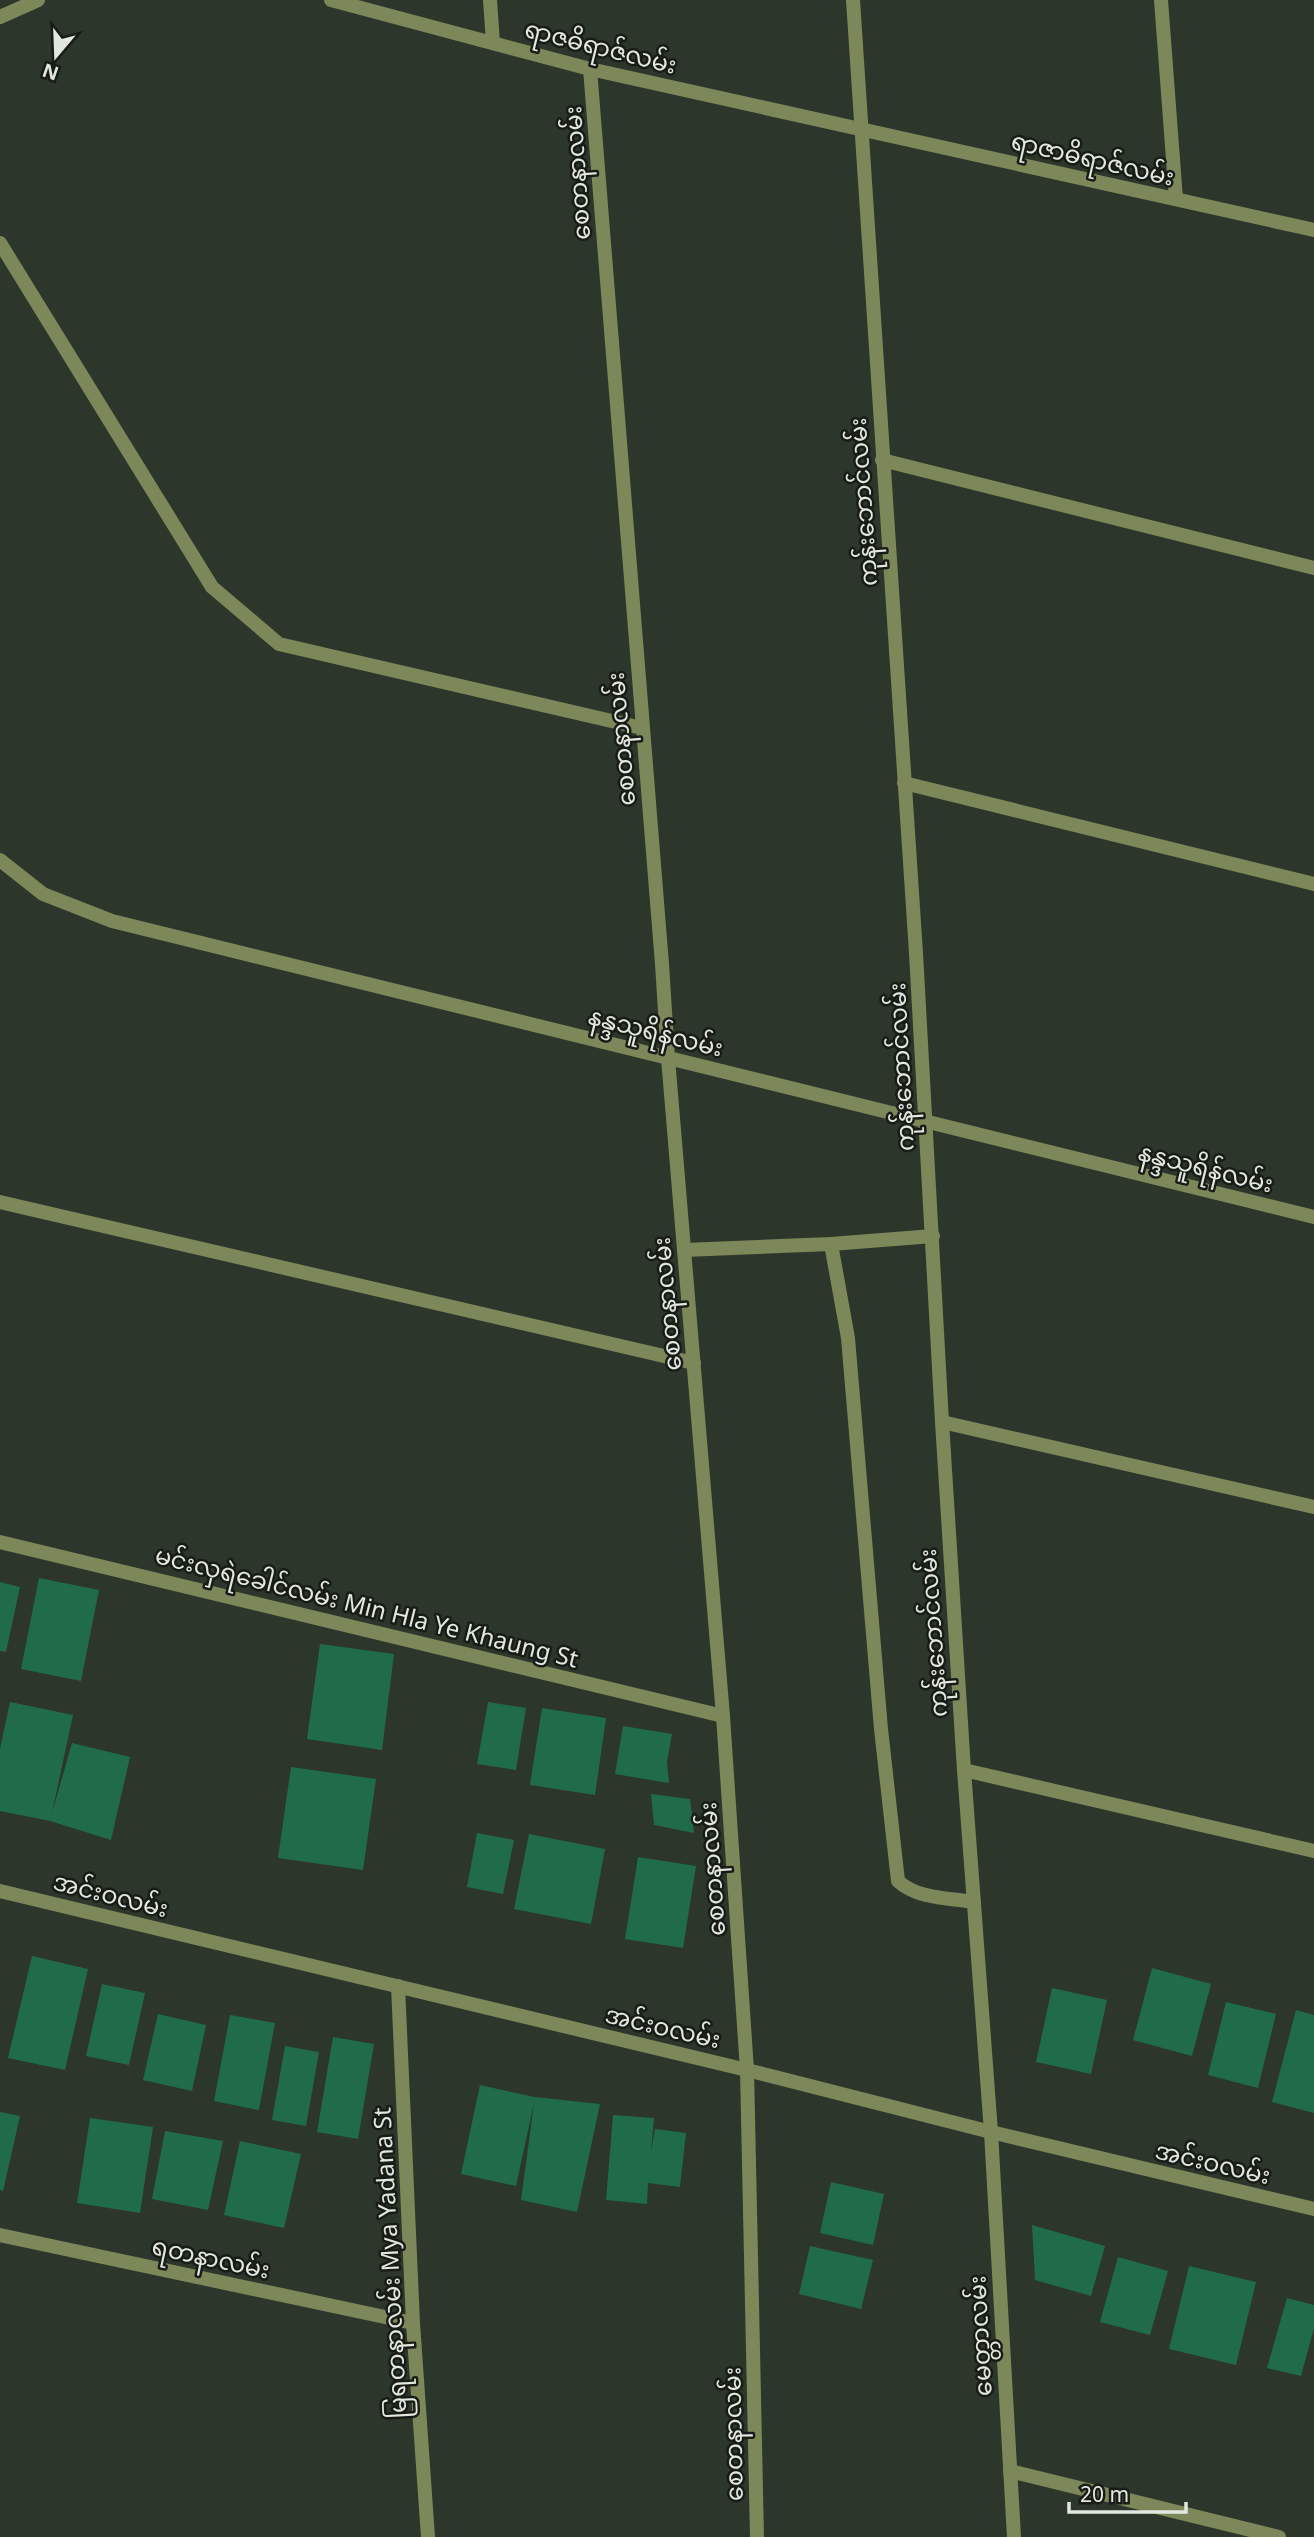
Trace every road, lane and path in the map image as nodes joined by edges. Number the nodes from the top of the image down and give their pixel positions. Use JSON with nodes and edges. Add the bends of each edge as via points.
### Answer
{"nodes":[{"id":1,"x":38,"y":0,"type":"edge"},
{"id":2,"x":331,"y":0,"type":"edge"},
{"id":3,"x":490,"y":0,"type":"edge"},
{"id":4,"x":853,"y":0,"type":"edge"},
{"id":5,"x":1161,"y":0,"type":"edge"},
{"id":6,"x":0,"y":17,"type":"edge"},
{"id":7,"x":493,"y":43,"type":"junction"},
{"id":8,"x":590,"y":69,"type":"junction"},
{"id":9,"x":862,"y":129,"type":"junction"},
{"id":10,"x":1176,"y":199,"type":"junction"},
{"id":11,"x":1314,"y":230,"type":"edge"},
{"id":12,"x":0,"y":243,"type":"edge"},
{"id":13,"x":882,"y":460,"type":"junction"},
{"id":14,"x":1314,"y":568,"type":"edge"},
{"id":15,"x":642,"y":728,"type":"junction"},
{"id":16,"x":904,"y":783,"type":"junction"},
{"id":17,"x":0,"y":860,"type":"edge"},
{"id":18,"x":1314,"y":884,"type":"edge"},
{"id":19,"x":668,"y":1058,"type":"junction"},
{"id":20,"x":927,"y":1123,"type":"junction"},
{"id":21,"x":0,"y":1202,"type":"edge"},
{"id":22,"x":1314,"y":1217,"type":"edge"},
{"id":23,"x":933,"y":1236,"type":"junction"},
{"id":24,"x":831,"y":1244,"type":"junction"},
{"id":25,"x":684,"y":1250,"type":"junction"},
{"id":26,"x":694,"y":1363,"type":"junction"},
{"id":27,"x":942,"y":1422,"type":"junction"},
{"id":28,"x":1314,"y":1507,"type":"edge"},
{"id":29,"x":0,"y":1542,"type":"edge"},
{"id":30,"x":723,"y":1716,"type":"junction"},
{"id":31,"x":964,"y":1770,"type":"junction"},
{"id":32,"x":1314,"y":1851,"type":"edge"},
{"id":33,"x":0,"y":1891,"type":"edge"},
{"id":34,"x":974,"y":1902,"type":"junction"},
{"id":35,"x":398,"y":1986,"type":"junction"},
{"id":36,"x":747,"y":2070,"type":"junction"},
{"id":37,"x":991,"y":2132,"type":"junction"},
{"id":38,"x":1314,"y":2209,"type":"edge"},
{"id":39,"x":0,"y":2235,"type":"edge"},
{"id":40,"x":413,"y":2323,"type":"junction"},
{"id":41,"x":1010,"y":2471,"type":"junction"},
{"id":42,"x":428,"y":2537,"type":"edge"},
{"id":43,"x":757,"y":2537,"type":"edge"},
{"id":44,"x":1014,"y":2537,"type":"edge"},
{"id":45,"x":1279,"y":2537,"type":"edge"}],
"edges":[{"from":1,"to":6,"type":"street"},
{"from":2,"to":7,"type":"street","name":"ရာဇဓိရာဇ်လမ်း"},
{"from":3,"to":7,"type":"street"},
{"from":4,"to":9,"type":"street","name":"ကုန်းဘောင်လမ်း"},
{"from":5,"to":10,"type":"street"},
{"from":7,"to":8,"type":"street","name":"ရာဇဓိရာဇ်လမ်း"},
{"from":8,"to":9,"type":"street","name":"ရာဇဓိရာဇ်လမ်း"},
{"from":8,"to":15,"type":"street","name":"စေတနာလမ်း"},
{"from":9,"to":10,"type":"street","name":"ရာဇာဓိရာဇ်လမ်း"},
{"from":9,"to":13,"type":"street","name":"ကုန်းဘောင်လမ်း"},
{"from":10,"to":11,"type":"street","name":"ရာဇာဓိရာဇ်လမ်း"},
{"from":12,"to":15,"type":"street","via":[[212,587],[279,644]]},
{"from":13,"to":14,"type":"street"},
{"from":13,"to":16,"type":"street","name":"ကုန်းဘောင်လမ်း"},
{"from":15,"to":19,"type":"street","name":"စေတနာလမ်း"},
{"from":16,"to":18,"type":"street"},
{"from":16,"to":20,"type":"street","name":"ကုန်းဘောင်လမ်း"},
{"from":17,"to":19,"type":"street","name":"နန္ဒသူရိန်လမ်း","via":[[43,894],[112,921]]},
{"from":19,"to":20,"type":"street","name":"နန္ဒသူရိန်လမ်း"},
{"from":19,"to":25,"type":"street","name":"စေတနာလမ်း"},
{"from":20,"to":22,"type":"street","name":"နန္ဒသူရိန်လမ်း"},
{"from":20,"to":23,"type":"street","name":"ကုန်းဘောင်လမ်း"},
{"from":21,"to":26,"type":"street"},
{"from":23,"to":24,"type":"street"},
{"from":23,"to":27,"type":"street","name":"ကုန်းဘောင်လမ်း"},
{"from":24,"to":25,"type":"street"},
{"from":24,"to":34,"type":"street","via":[[848,1338],[898,1881],[907,1889]]},
{"from":25,"to":26,"type":"street","name":"စေတနာလမ်း"},
{"from":26,"to":30,"type":"street","name":"စေတနာလမ်း"},
{"from":27,"to":28,"type":"street"},
{"from":27,"to":31,"type":"street","name":"ကုန်းဘောင်လမ်း"},
{"from":29,"to":30,"type":"street","name":"မင်းလှရဲခေါင်လမ်း Min Hla Ye Khaung St"},
{"from":30,"to":36,"type":"street","name":"စေတနာလမ်း"},
{"from":31,"to":32,"type":"street"},
{"from":31,"to":34,"type":"street","name":"ကုန်းဘောင်လမ်း"},
{"from":33,"to":35,"type":"street","name":"အင်းဝလမ်း"},
{"from":34,"to":37,"type":"street","name":"ကုန်းဘောင်လမ်း"},
{"from":35,"to":36,"type":"street","name":"အင်းဝလမ်း"},
{"from":35,"to":40,"type":"street","name":"မြရတနာလမ်း Mya Yadana St"},
{"from":36,"to":37,"type":"street","name":"အင်းဝလမ်း"},
{"from":36,"to":43,"type":"street","name":"စေတနာလမ်း"},
{"from":37,"to":38,"type":"street","name":"အင်းဝလမ်း"},
{"from":37,"to":41,"type":"street","name":"မေတ္တာလမ်း"},
{"from":39,"to":40,"type":"street","name":"ရတနာလမ်း"},
{"from":40,"to":42,"type":"street","name":"မြရတနာလမ်း Mya Yadana St"},
{"from":41,"to":44,"type":"street","name":"မေတ္တာလမ်း"},
{"from":41,"to":45,"type":"street"}]}
